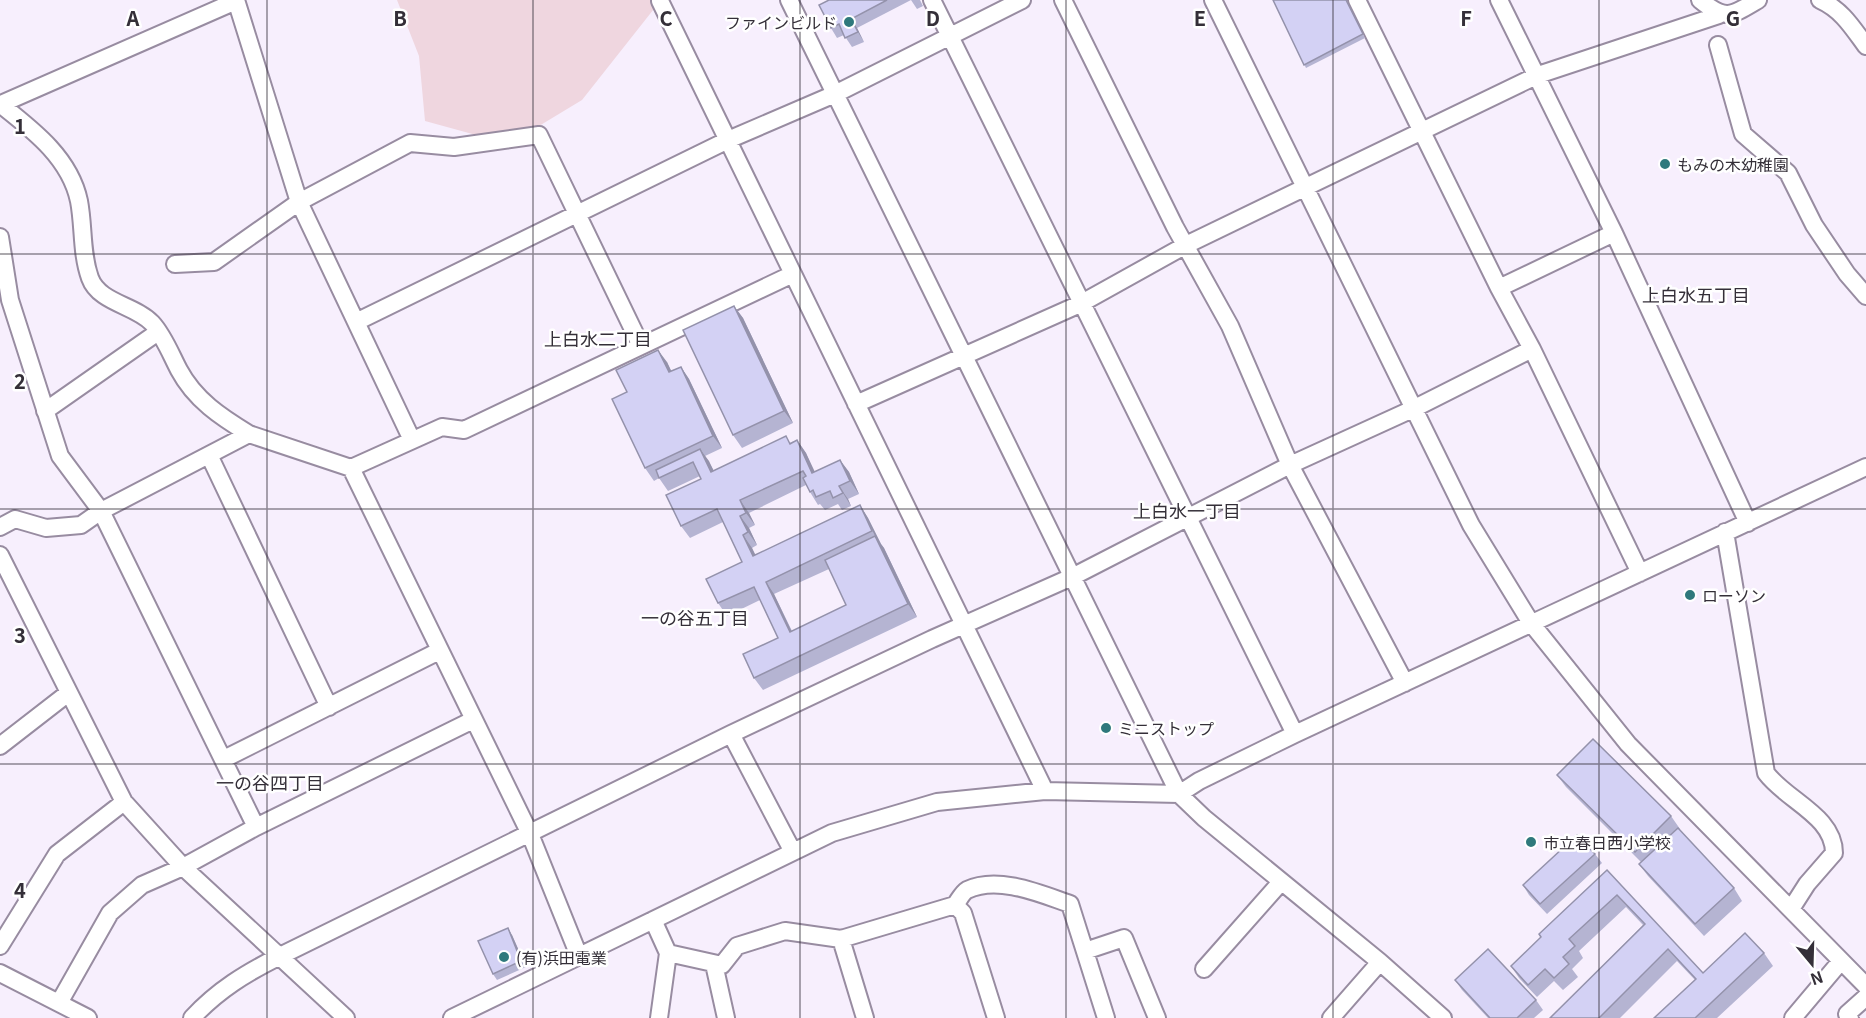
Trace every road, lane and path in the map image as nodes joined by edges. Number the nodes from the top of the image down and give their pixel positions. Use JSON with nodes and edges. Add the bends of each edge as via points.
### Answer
{"nodes":[{"id":1,"x":789,"y":0,"type":"edge"},
{"id":2,"x":932,"y":0,"type":"edge"},
{"id":3,"x":1022,"y":0,"type":"edge"},
{"id":4,"x":1063,"y":0,"type":"edge"},
{"id":5,"x":1213,"y":0,"type":"edge"},
{"id":6,"x":1357,"y":0,"type":"edge"},
{"id":7,"x":1499,"y":0,"type":"edge"},
{"id":8,"x":1700,"y":0,"type":"edge"},
{"id":9,"x":1758,"y":0,"type":"edge"},
{"id":10,"x":1820,"y":0,"type":"edge"},
{"id":11,"x":236,"y":1,"type":"edge"},
{"id":12,"x":660,"y":1,"type":"edge"},
{"id":13,"x":1719,"y":15,"type":"junction"},
{"id":14,"x":950,"y":37,"type":"junction"},
{"id":15,"x":1864,"y":39,"type":"edge"},
{"id":16,"x":1718,"y":45,"type":"dead end"},
{"id":17,"x":1538,"y":75,"type":"junction"},
{"id":18,"x":835,"y":94,"type":"junction"},
{"id":19,"x":0,"y":104,"type":"edge"},
{"id":20,"x":1422,"y":130,"type":"junction"},
{"id":21,"x":728,"y":140,"type":"junction"},
{"id":22,"x":1305,"y":189,"type":"junction"},
{"id":23,"x":299,"y":202,"type":"junction"},
{"id":24,"x":578,"y":213,"type":"junction"},
{"id":25,"x":1614,"y":233,"type":"junction"},
{"id":26,"x":0,"y":237,"type":"edge"},
{"id":27,"x":1186,"y":245,"type":"junction"},
{"id":28,"x":175,"y":264,"type":"dead end"},
{"id":29,"x":793,"y":274,"type":"junction"},
{"id":30,"x":1499,"y":288,"type":"junction"},
{"id":31,"x":1866,"y":296,"type":"edge"},
{"id":32,"x":5,"y":300,"type":"edge"},
{"id":33,"x":1080,"y":304,"type":"junction"},
{"id":34,"x":356,"y":322,"type":"junction"},
{"id":35,"x":158,"y":332,"type":"junction"},
{"id":36,"x":641,"y":346,"type":"junction"},
{"id":37,"x":1532,"y":349,"type":"junction"},
{"id":38,"x":964,"y":354,"type":"junction"},
{"id":39,"x":856,"y":404,"type":"junction"},
{"id":40,"x":1415,"y":408,"type":"junction"},
{"id":41,"x":45,"y":411,"type":"junction"},
{"id":42,"x":249,"y":434,"type":"junction"},
{"id":43,"x":412,"y":440,"type":"junction"},
{"id":44,"x":208,"y":455,"type":"junction"},
{"id":45,"x":1290,"y":465,"type":"junction"},
{"id":46,"x":1866,"y":467,"type":"edge"},
{"id":47,"x":351,"y":468,"type":"junction"},
{"id":48,"x":101,"y":511,"type":"junction"},
{"id":49,"x":1186,"y":517,"type":"junction"},
{"id":50,"x":1748,"y":523,"type":"junction"},
{"id":51,"x":0,"y":527,"type":"edge"},
{"id":52,"x":1725,"y":532,"type":"junction"},
{"id":53,"x":0,"y":555,"type":"edge"},
{"id":54,"x":1640,"y":573,"type":"junction"},
{"id":55,"x":1074,"y":576,"type":"junction"},
{"id":56,"x":1531,"y":623,"type":"junction"},
{"id":57,"x":963,"y":625,"type":"junction"},
{"id":58,"x":439,"y":651,"type":"junction"},
{"id":59,"x":1405,"y":683,"type":"junction"},
{"id":60,"x":68,"y":694,"type":"junction"},
{"id":61,"x":329,"y":706,"type":"junction"},
{"id":62,"x":473,"y":720,"type":"junction"},
{"id":63,"x":731,"y":734,"type":"junction"},
{"id":64,"x":1295,"y":734,"type":"junction"},
{"id":65,"x":0,"y":746,"type":"edge"},
{"id":66,"x":224,"y":759,"type":"junction"},
{"id":67,"x":1045,"y":791,"type":"junction"},
{"id":68,"x":1179,"y":794,"type":"junction"},
{"id":69,"x":124,"y":802,"type":"junction"},
{"id":70,"x":256,"y":827,"type":"junction"},
{"id":71,"x":530,"y":834,"type":"junction"},
{"id":72,"x":793,"y":852,"type":"junction"},
{"id":73,"x":183,"y":867,"type":"junction"},
{"id":74,"x":1281,"y":882,"type":"junction"},
{"id":75,"x":955,"y":905,"type":"junction"},
{"id":76,"x":1791,"y":909,"type":"junction"},
{"id":77,"x":653,"y":920,"type":"junction"},
{"id":78,"x":841,"y":939,"type":"junction"},
{"id":79,"x":0,"y":946,"type":"edge"},
{"id":80,"x":1085,"y":951,"type":"junction"},
{"id":81,"x":668,"y":953,"type":"junction"},
{"id":82,"x":280,"y":956,"type":"junction"},
{"id":83,"x":579,"y":956,"type":"junction"},
{"id":84,"x":1841,"y":961,"type":"junction"},
{"id":85,"x":1380,"y":962,"type":"junction"},
{"id":86,"x":714,"y":964,"type":"junction"},
{"id":87,"x":1204,"y":969,"type":"dead end"},
{"id":88,"x":0,"y":973,"type":"edge"},
{"id":89,"x":1866,"y":986,"type":"edge"},
{"id":90,"x":1866,"y":997,"type":"edge"},
{"id":91,"x":59,"y":1003,"type":"junction"},
{"id":92,"x":88,"y":1018,"type":"edge"},
{"id":93,"x":192,"y":1018,"type":"edge"},
{"id":94,"x":346,"y":1018,"type":"edge"},
{"id":95,"x":452,"y":1018,"type":"edge"},
{"id":96,"x":659,"y":1018,"type":"edge"},
{"id":97,"x":726,"y":1018,"type":"edge"},
{"id":98,"x":865,"y":1018,"type":"edge"},
{"id":99,"x":996,"y":1018,"type":"edge"},
{"id":100,"x":1106,"y":1018,"type":"edge"},
{"id":101,"x":1157,"y":1018,"type":"edge"},
{"id":102,"x":1331,"y":1018,"type":"edge"},
{"id":103,"x":1443,"y":1018,"type":"edge"},
{"id":104,"x":1793,"y":1018,"type":"edge"},
{"id":105,"x":1850,"y":1018,"type":"edge"}],
"edges":[{"from":1,"to":18,"type":"street"},
{"from":2,"to":14,"type":"street"},
{"from":3,"to":14,"type":"street"},
{"from":4,"to":27,"type":"street"},
{"from":5,"to":22,"type":"street"},
{"from":6,"to":20,"type":"street"},
{"from":7,"to":17,"type":"street"},
{"from":8,"to":13,"type":"street"},
{"from":9,"to":13,"type":"street","via":[[1733,15]]},
{"from":10,"to":15,"type":"street","via":[[1833,6]]},
{"from":11,"to":19,"type":"street"},
{"from":11,"to":23,"type":"street"},
{"from":12,"to":21,"type":"street"},
{"from":13,"to":17,"type":"street"},
{"from":14,"to":18,"type":"street"},
{"from":14,"to":33,"type":"street"},
{"from":16,"to":31,"type":"street","via":[[1743,134],[1788,173],[1814,225]]},
{"from":17,"to":20,"type":"street"},
{"from":17,"to":25,"type":"street"},
{"from":18,"to":21,"type":"street"},
{"from":18,"to":38,"type":"street"},
{"from":19,"to":35,"type":"street","via":[[51,148],[69,171],[79,202],[82,246],[90,280],[98,291],[151,321]]},
{"from":20,"to":22,"type":"street"},
{"from":20,"to":30,"type":"street"},
{"from":21,"to":24,"type":"street"},
{"from":21,"to":29,"type":"street"},
{"from":22,"to":27,"type":"street"},
{"from":22,"to":40,"type":"street"},
{"from":23,"to":24,"type":"street","via":[[411,142],[454,147],[540,135]]},
{"from":23,"to":28,"type":"street","via":[[214,262]]},
{"from":23,"to":34,"type":"street"},
{"from":24,"to":34,"type":"street"},
{"from":24,"to":36,"type":"street"},
{"from":25,"to":30,"type":"street"},
{"from":25,"to":50,"type":"street"},
{"from":26,"to":32,"type":"street"},
{"from":27,"to":33,"type":"street"},
{"from":27,"to":45,"type":"street","via":[[1230,326]]},
{"from":29,"to":36,"type":"street"},
{"from":29,"to":39,"type":"street"},
{"from":30,"to":37,"type":"street"},
{"from":32,"to":41,"type":"street"},
{"from":33,"to":38,"type":"street"},
{"from":33,"to":49,"type":"street"},
{"from":34,"to":43,"type":"street"},
{"from":35,"to":41,"type":"street"},
{"from":35,"to":42,"type":"street","via":[[179,372],[211,411]]},
{"from":36,"to":43,"type":"street","via":[[464,430],[442,427]]},
{"from":37,"to":40,"type":"street"},
{"from":37,"to":54,"type":"street"},
{"from":38,"to":39,"type":"street"},
{"from":38,"to":55,"type":"street"},
{"from":39,"to":57,"type":"street"},
{"from":40,"to":45,"type":"street"},
{"from":40,"to":56,"type":"street","via":[[1472,525]]},
{"from":41,"to":48,"type":"street","via":[[60,456]]},
{"from":42,"to":44,"type":"street"},
{"from":42,"to":47,"type":"street"},
{"from":43,"to":47,"type":"street"},
{"from":44,"to":48,"type":"street"},
{"from":44,"to":61,"type":"street"},
{"from":45,"to":49,"type":"street"},
{"from":45,"to":59,"type":"street"},
{"from":46,"to":50,"type":"street"},
{"from":47,"to":58,"type":"street"},
{"from":48,"to":51,"type":"street","via":[[81,525],[46,528],[15,519]]},
{"from":48,"to":66,"type":"street"},
{"from":49,"to":55,"type":"street"},
{"from":49,"to":64,"type":"street"},
{"from":50,"to":52,"type":"street"},
{"from":52,"to":54,"type":"street"},
{"from":52,"to":76,"type":"street","via":[[1766,773],[1777,788],[1824,823],[1834,839],[1834,853]]},
{"from":53,"to":60,"type":"street"},
{"from":54,"to":56,"type":"street"},
{"from":55,"to":57,"type":"street"},
{"from":55,"to":68,"type":"street"},
{"from":56,"to":59,"type":"street"},
{"from":56,"to":76,"type":"street","via":[[1628,744]]},
{"from":57,"to":63,"type":"street"},
{"from":57,"to":67,"type":"street"},
{"from":58,"to":61,"type":"street"},
{"from":58,"to":62,"type":"street"},
{"from":59,"to":64,"type":"street"},
{"from":60,"to":65,"type":"street"},
{"from":60,"to":69,"type":"street"},
{"from":61,"to":66,"type":"street"},
{"from":62,"to":70,"type":"street"},
{"from":62,"to":71,"type":"street"},
{"from":63,"to":71,"type":"street"},
{"from":63,"to":72,"type":"street"},
{"from":64,"to":68,"type":"street"},
{"from":66,"to":70,"type":"street"},
{"from":67,"to":68,"type":"street"},
{"from":67,"to":72,"type":"street","via":[[937,802],[832,833]]},
{"from":68,"to":74,"type":"street"},
{"from":69,"to":73,"type":"street"},
{"from":69,"to":79,"type":"street","via":[[57,854]]},
{"from":70,"to":73,"type":"street"},
{"from":71,"to":82,"type":"street"},
{"from":71,"to":83,"type":"street"},
{"from":72,"to":77,"type":"street"},
{"from":73,"to":82,"type":"street"},
{"from":73,"to":91,"type":"street","via":[[142,885],[110,913]]},
{"from":74,"to":85,"type":"street"},
{"from":74,"to":87,"type":"street"},
{"from":75,"to":78,"type":"street"},
{"from":75,"to":80,"type":"street","via":[[966,891],[988,884],[1030,891],[1070,904]]},
{"from":75,"to":99,"type":"street","via":[[963,913]]},
{"from":76,"to":84,"type":"street"},
{"from":77,"to":81,"type":"street"},
{"from":77,"to":83,"type":"street"},
{"from":78,"to":86,"type":"street","via":[[785,931],[737,946],[722,965]]},
{"from":78,"to":98,"type":"street"},
{"from":80,"to":100,"type":"street"},
{"from":80,"to":101,"type":"street","via":[[1124,938]]},
{"from":81,"to":86,"type":"street"},
{"from":81,"to":96,"type":"street"},
{"from":82,"to":93,"type":"street","via":[[245,974],[211,998]]},
{"from":82,"to":94,"type":"street"},
{"from":83,"to":95,"type":"street"},
{"from":84,"to":89,"type":"street"},
{"from":84,"to":104,"type":"street"},
{"from":85,"to":102,"type":"street"},
{"from":85,"to":103,"type":"street"},
{"from":86,"to":97,"type":"street"},
{"from":88,"to":91,"type":"street"},
{"from":90,"to":105,"type":"street","via":[[1847,1014]]},
{"from":91,"to":92,"type":"street"}]}
